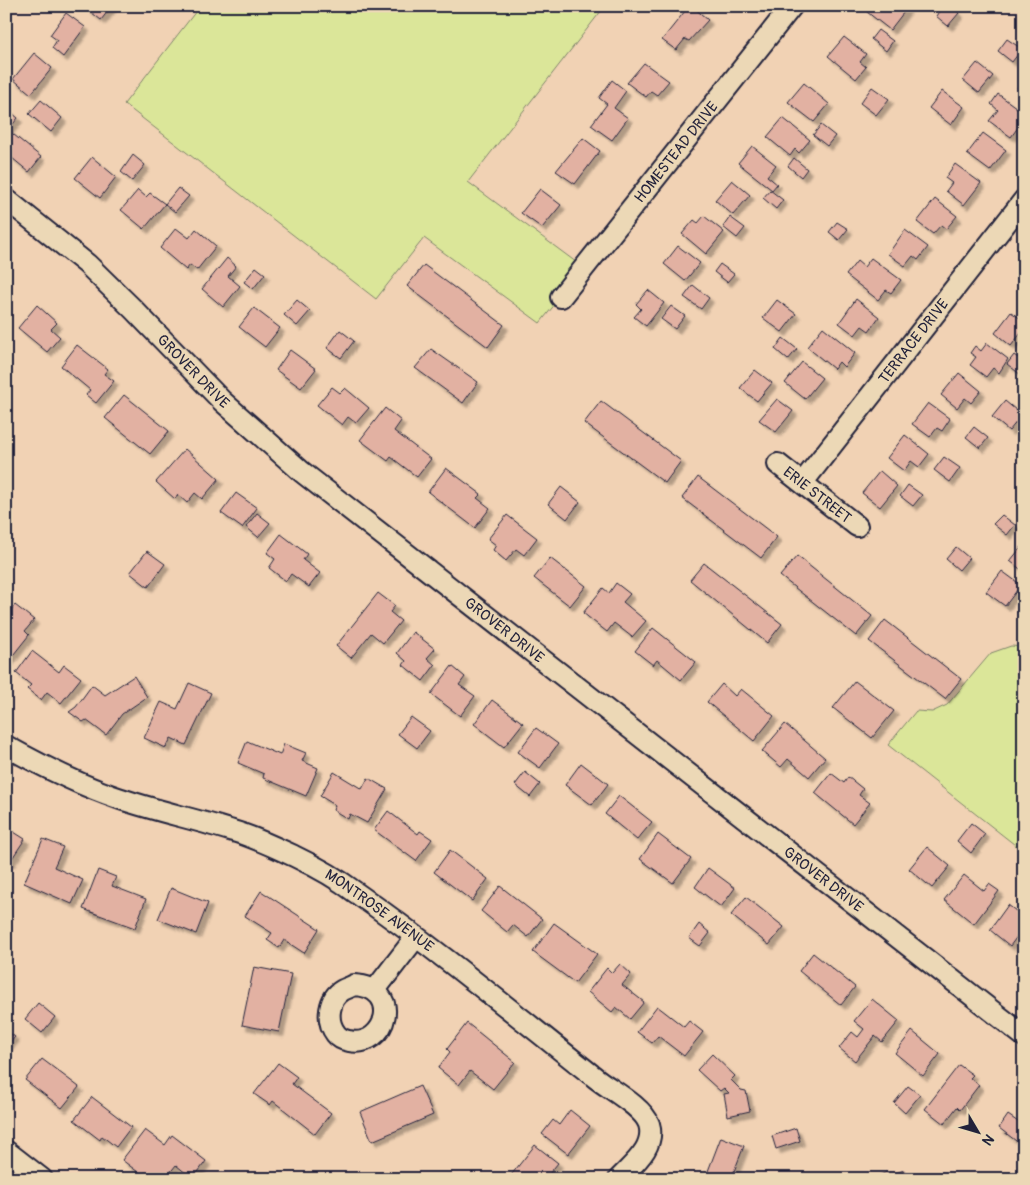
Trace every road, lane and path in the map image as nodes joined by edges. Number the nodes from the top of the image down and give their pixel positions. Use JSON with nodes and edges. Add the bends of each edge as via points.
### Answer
{"nodes":[{"id":1,"x":792,"y":6,"type":"edge"},
{"id":2,"x":6,"y":199,"type":"edge"},
{"id":3,"x":1024,"y":200,"type":"edge"},
{"id":4,"x":561,"y":297,"type":"dead end"},
{"id":5,"x":778,"y":464,"type":"dead end"},
{"id":6,"x":803,"y":482,"type":"junction"},
{"id":7,"x":857,"y":526,"type":"dead end"},
{"id":8,"x":6,"y":746,"type":"edge"},
{"id":9,"x":416,"y":937,"type":"junction"},
{"id":10,"x":375,"y":990,"type":"dead end"},
{"id":11,"x":1024,"y":1036,"type":"edge"},
{"id":12,"x":6,"y":1151,"type":"edge"},
{"id":13,"x":42,"y":1179,"type":"edge"},
{"id":14,"x":619,"y":1179,"type":"edge"}],
"edges":[{"from":1,"to":4,"type":"street","name":"HOMESTEAD DRIVE"},
{"from":2,"to":11,"type":"street","name":"GROVER DRIVE","via":[[87,264],[222,401],[302,472]]},
{"from":3,"to":6,"type":"street","name":"TERRACE DRIVE"},
{"from":5,"to":6,"type":"street","name":"ERIE STREET"},
{"from":6,"to":7,"type":"street","name":"ERIE STREET"},
{"from":8,"to":9,"type":"street","name":"MONTROSE AVENUE","via":[[68,778],[118,798],[235,831],[297,858],[353,890]]},
{"from":9,"to":10,"type":"street"},
{"from":9,"to":14,"type":"street","name":"MONTROSE AVENUE","via":[[642,1112],[651,1132],[649,1142]]},
{"from":12,"to":13,"type":"street"}]}
